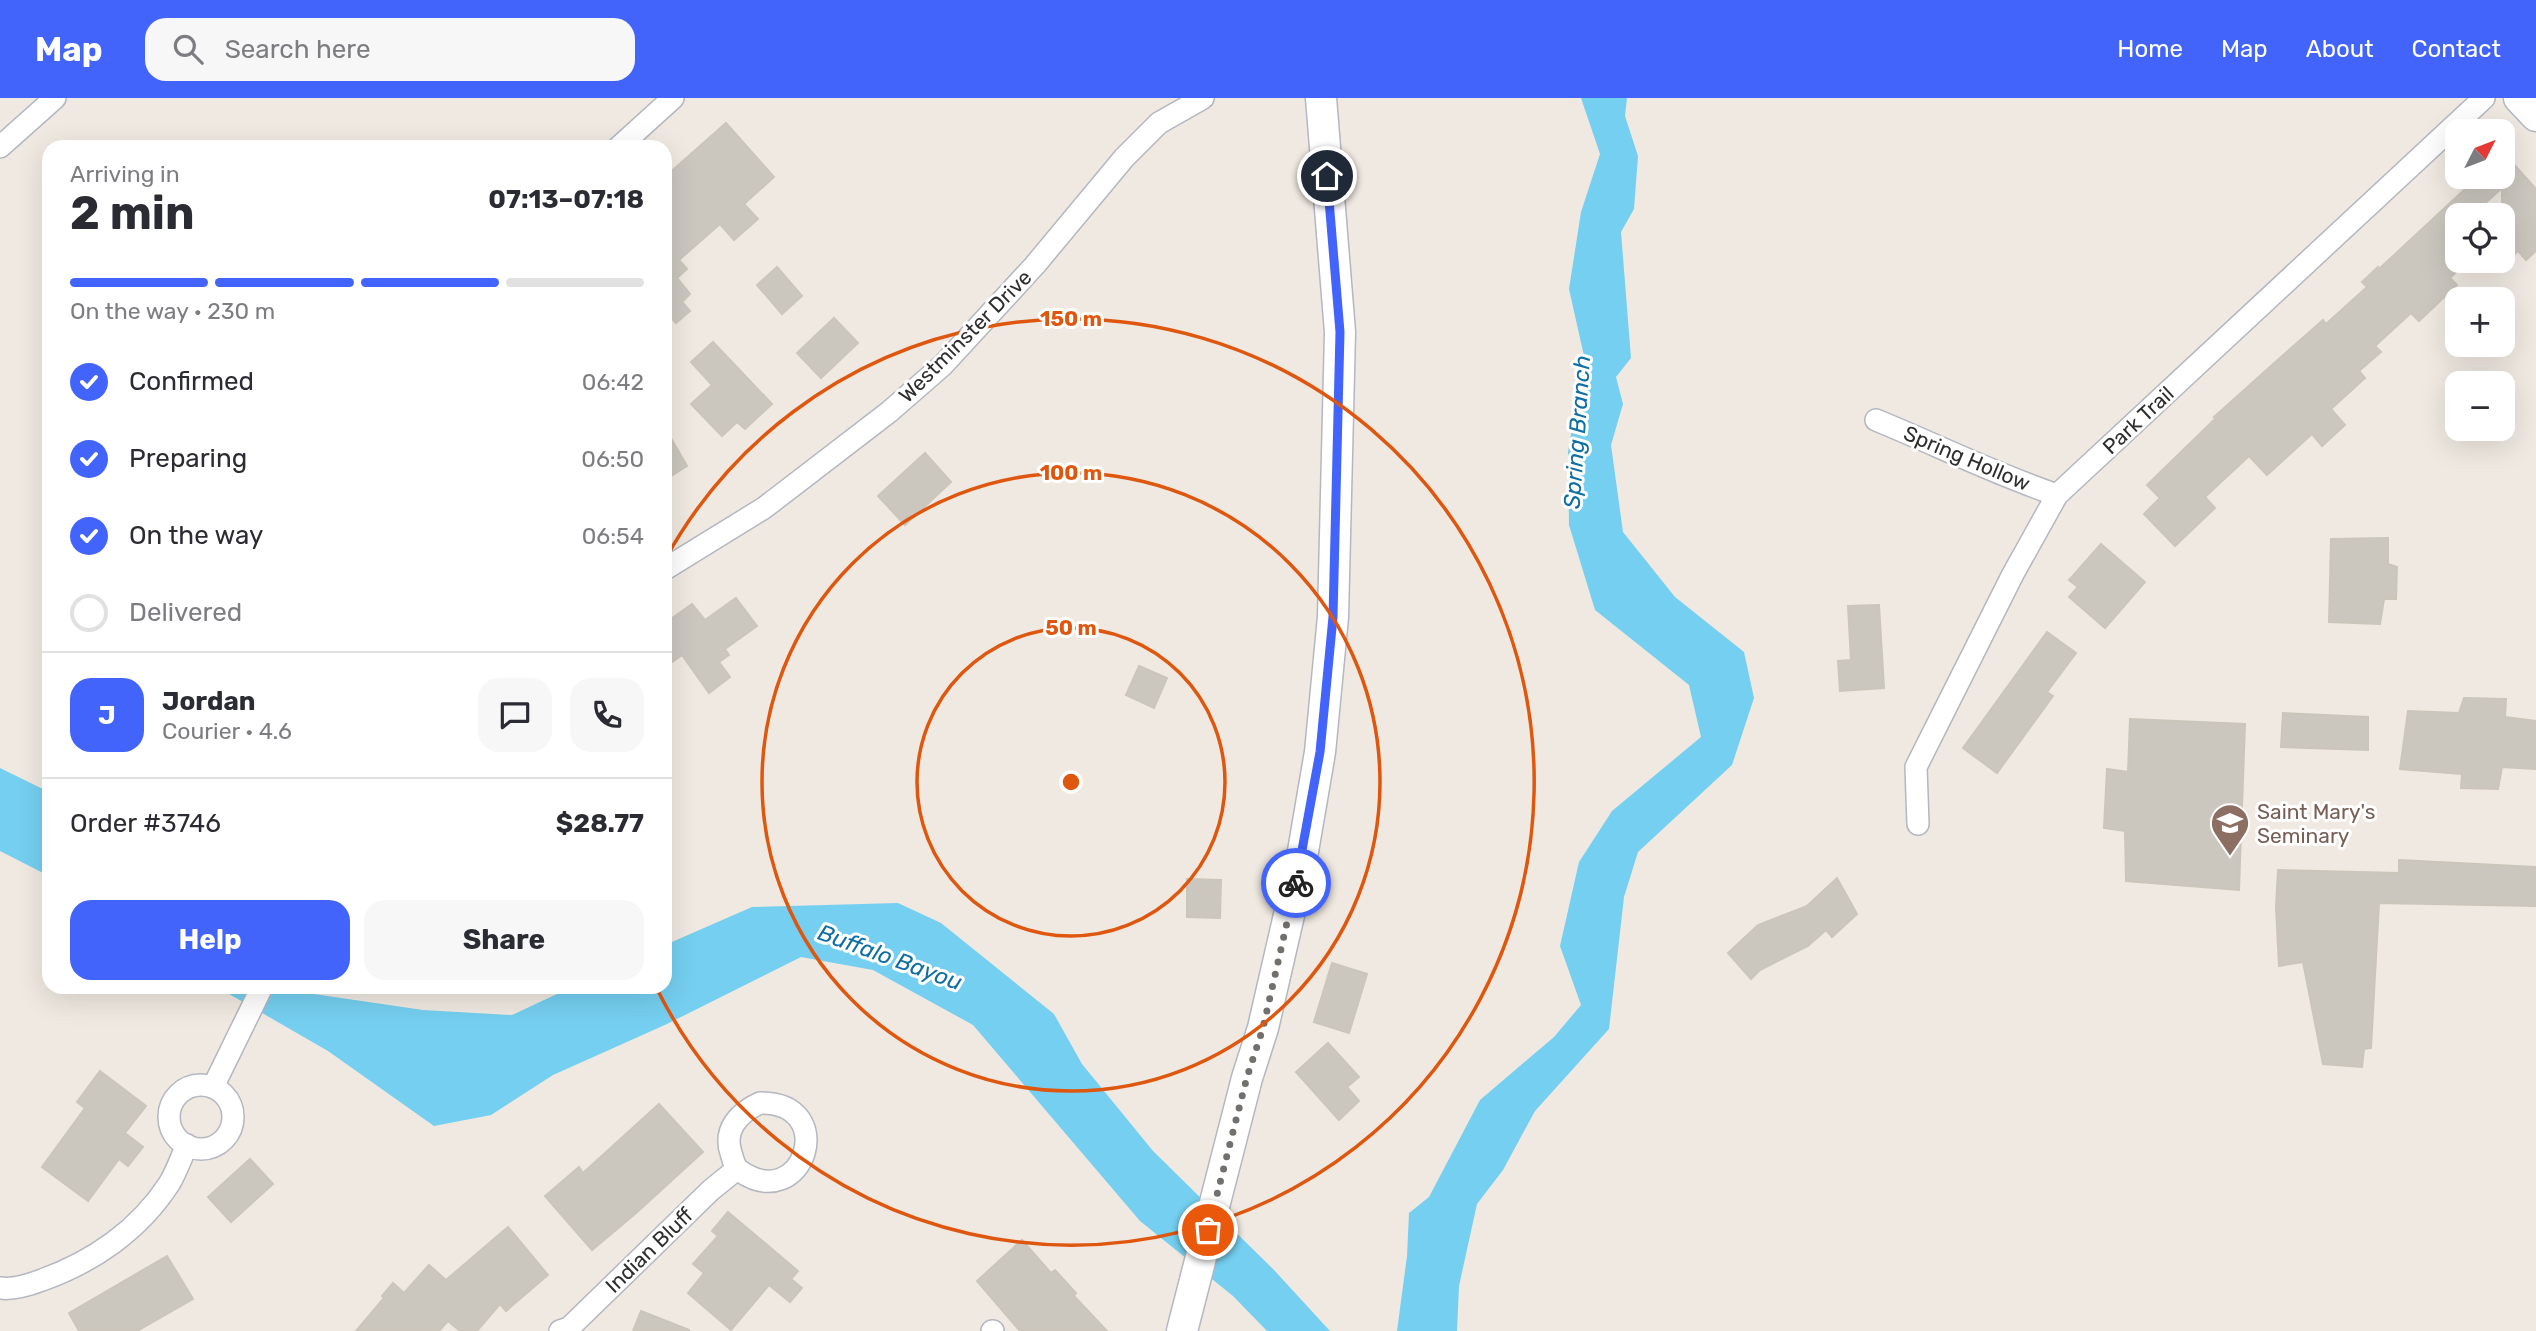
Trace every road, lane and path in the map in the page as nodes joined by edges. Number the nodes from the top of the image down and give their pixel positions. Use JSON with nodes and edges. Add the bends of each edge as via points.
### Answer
{"nodes":[{"id":1,"x":55,"y":98,"type":"edge"},
{"id":2,"x":673,"y":98,"type":"edge"},
{"id":3,"x":1203,"y":98,"type":"edge"},
{"id":4,"x":1321,"y":98,"type":"edge"},
{"id":5,"x":2484,"y":98,"type":"edge"},
{"id":6,"x":2519,"y":98,"type":"edge"},
{"id":7,"x":2536,"y":116,"type":"edge"},
{"id":8,"x":627,"y":140,"type":"edge"},
{"id":9,"x":0,"y":147,"type":"edge"},
{"id":10,"x":1876,"y":420,"type":"dead end"},
{"id":11,"x":2057,"y":495,"type":"junction"},
{"id":12,"x":672,"y":565,"type":"edge"},
{"id":13,"x":1918,"y":824,"type":"dead end"},
{"id":14,"x":259,"y":994,"type":"edge"},
{"id":15,"x":213,"y":1087,"type":"junction"},
{"id":16,"x":187,"y":1145,"type":"junction"},
{"id":17,"x":737,"y":1169,"type":"dead end"},
{"id":18,"x":0,"y":1288,"type":"edge"},
{"id":19,"x":565,"y":1330,"type":"edge"},
{"id":20,"x":1182,"y":1331,"type":"edge"}],
"edges":[{"from":1,"to":9,"type":"street"},
{"from":2,"to":8,"type":"street"},
{"from":3,"to":12,"type":"street","name":"Westminster Drive","via":[[1159,123],[1124,158],[1035,265],[925,381],[764,508]]},
{"from":4,"to":20,"type":"main road","via":[[1340,332],[1333,617],[1320,752],[1301,863],[1263,1028]]},
{"from":5,"to":11,"type":"street","name":"Park Trail"},
{"from":6,"to":7,"type":"main road"},
{"from":10,"to":11,"type":"street","name":"Spring Hollow"},
{"from":11,"to":13,"type":"street","name":"Park Trail","via":[[1916,767]]},
{"from":14,"to":15,"type":"street"},
{"from":15,"to":16,"type":"street","via":[[192,1086],[174,1099],[169,1120],[178,1139]]},
{"from":15,"to":16,"type":"street","via":[[232,1110],[230,1130],[217,1145]]},
{"from":16,"to":18,"type":"street","via":[[169,1184],[115,1243],[60,1274],[29,1285]]},
{"from":17,"to":19,"type":"street","name":"Indian Bluff"}]}
